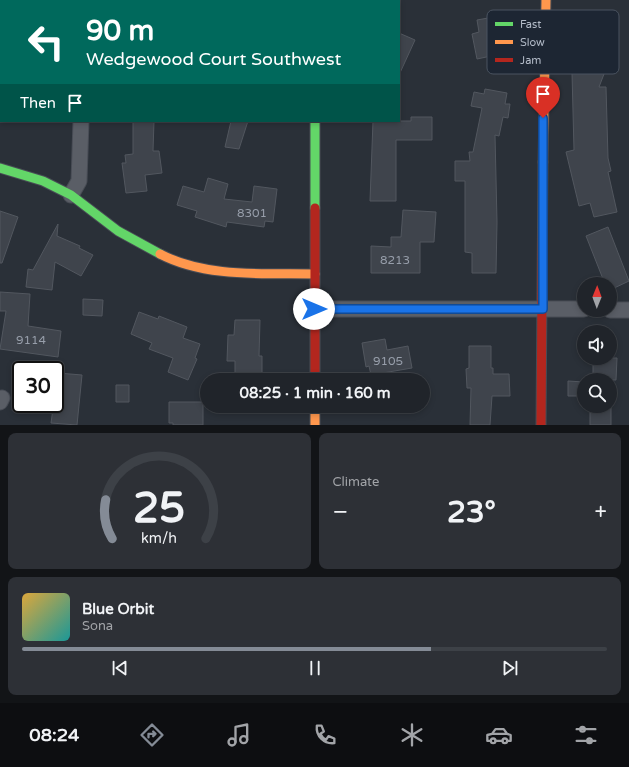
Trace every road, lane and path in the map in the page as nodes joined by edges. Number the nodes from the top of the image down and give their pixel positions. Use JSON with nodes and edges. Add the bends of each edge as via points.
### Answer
{"nodes":[{"id":1,"x":546,"y":0,"type":"edge"},
{"id":2,"x":546,"y":10,"type":"edge"},
{"id":3,"x":543,"y":74,"type":"edge"},
{"id":4,"x":81,"y":122,"type":"edge"},
{"id":5,"x":315,"y":122,"type":"edge"},
{"id":6,"x":0,"y":168,"type":"edge"},
{"id":7,"x":72,"y":196,"type":"junction"},
{"id":8,"x":315,"y":274,"type":"junction"},
{"id":9,"x":314,"y":309,"type":"junction"},
{"id":10,"x":543,"y":309,"type":"junction"},
{"id":11,"x":577,"y":309,"type":"edge"},
{"id":12,"x":617,"y":310,"type":"edge"},
{"id":13,"x":629,"y":310,"type":"edge"},
{"id":14,"x":315,"y":373,"type":"edge"},
{"id":15,"x":315,"y":413,"type":"edge"},
{"id":16,"x":314,"y":425,"type":"edge"},
{"id":17,"x":540,"y":425,"type":"edge"}],
"edges":[{"from":1,"to":2,"type":"street"},
{"from":3,"to":10,"type":"street"},
{"from":4,"to":7,"type":"street","via":[[79,181]]},
{"from":5,"to":8,"type":"street"},
{"from":6,"to":7,"type":"street","via":[[43,181]]},
{"from":7,"to":8,"type":"street","via":[[118,231],[172,260],[201,268],[241,273]]},
{"from":8,"to":9,"type":"street"},
{"from":9,"to":10,"type":"street"},
{"from":9,"to":14,"type":"street"},
{"from":10,"to":11,"type":"street"},
{"from":10,"to":17,"type":"street"},
{"from":12,"to":13,"type":"street"},
{"from":15,"to":16,"type":"street"}]}
